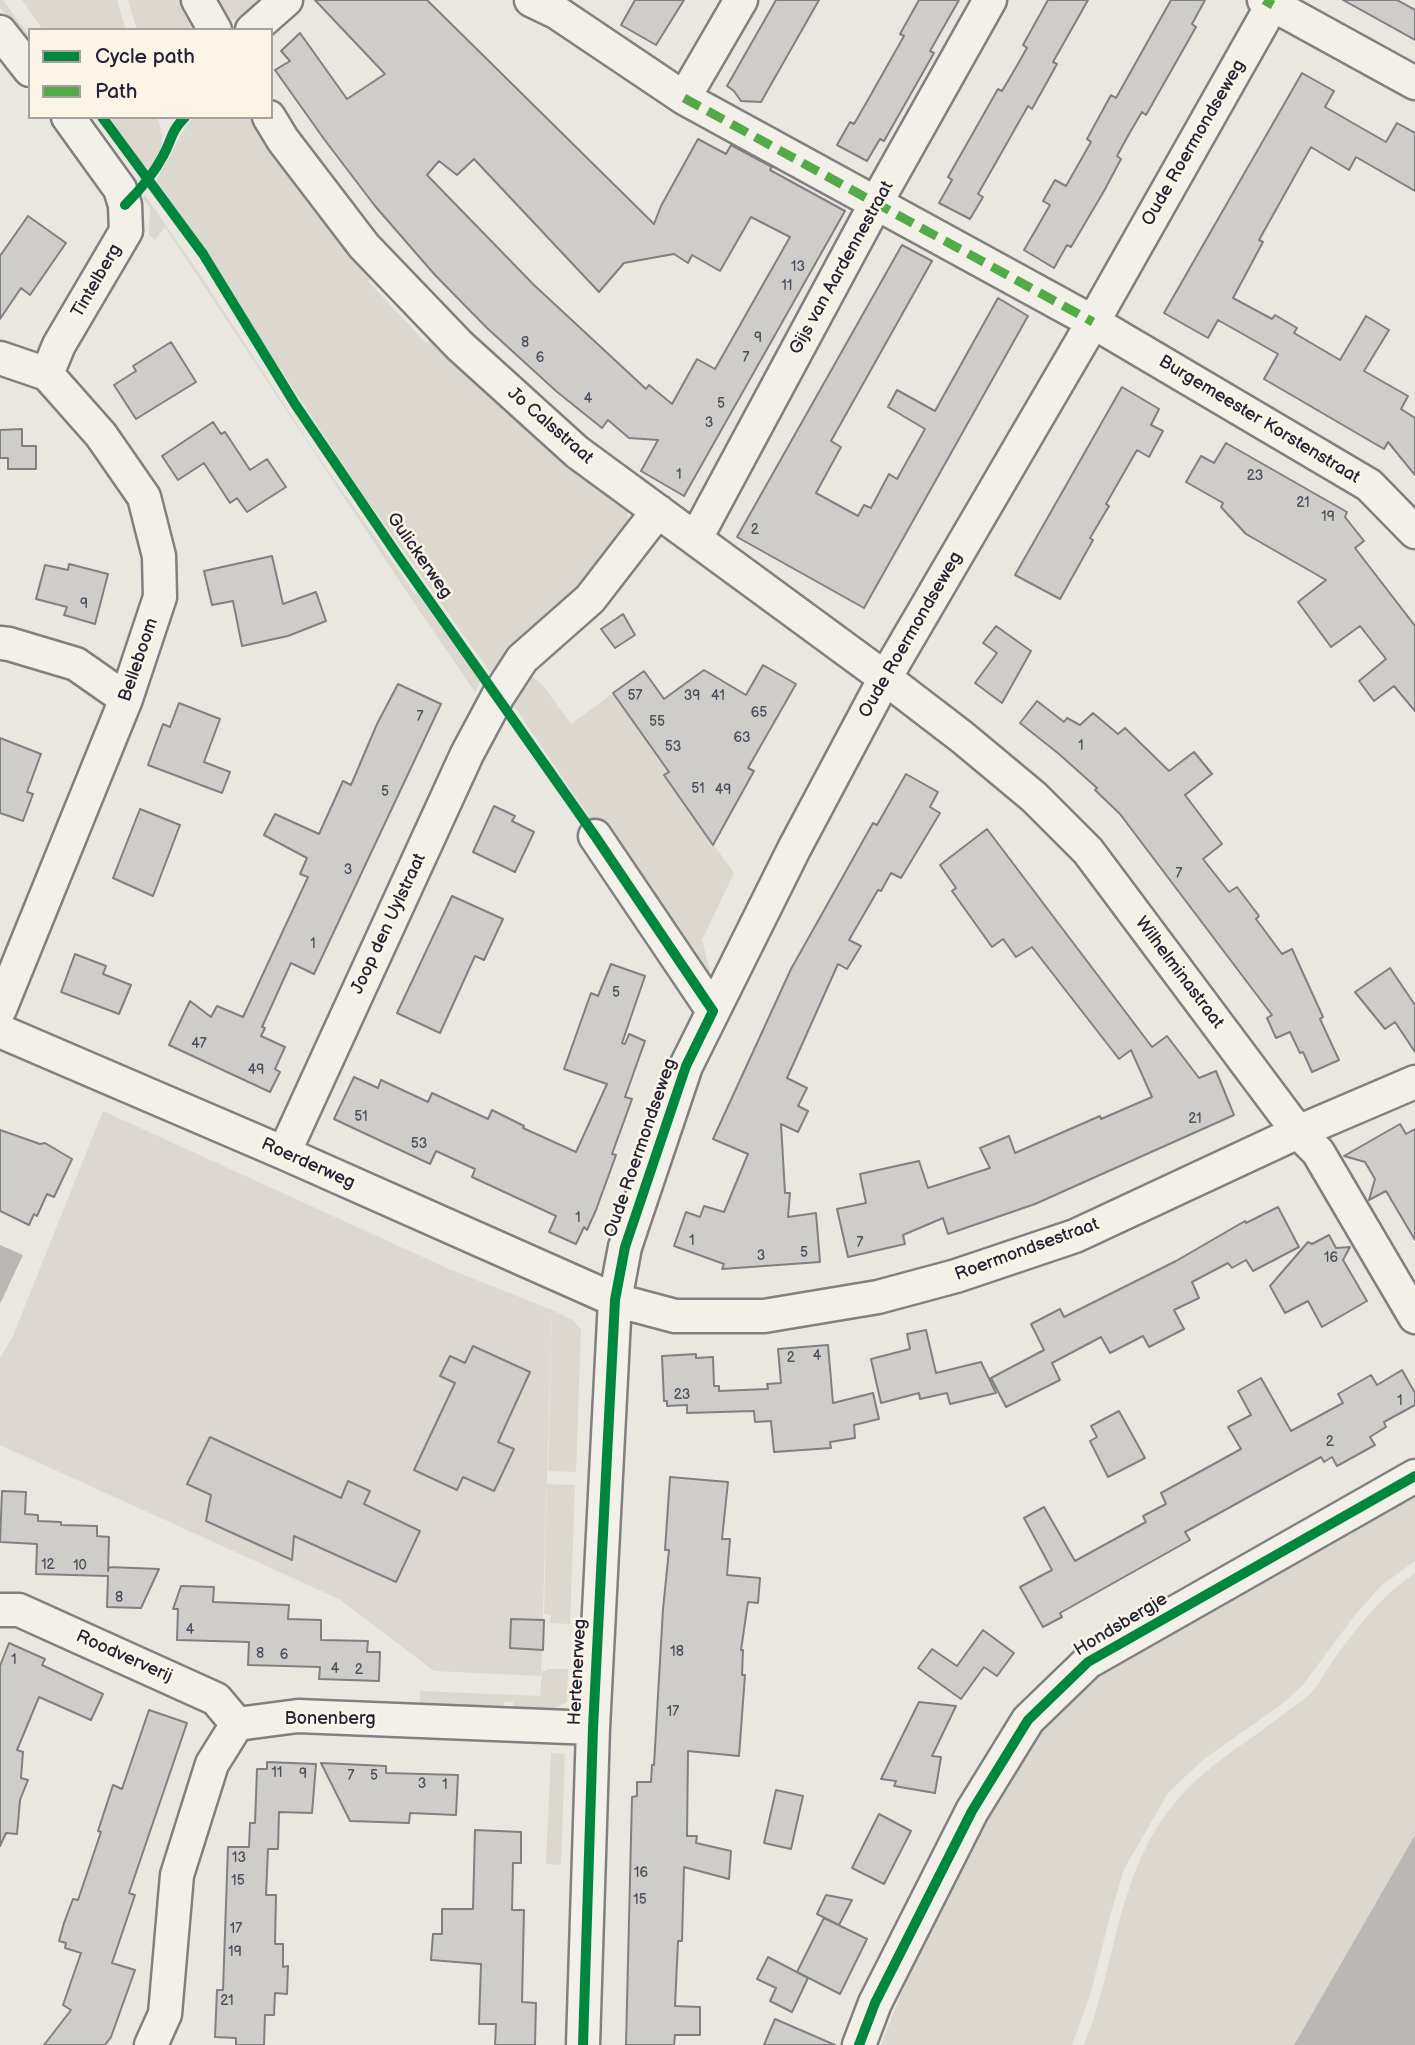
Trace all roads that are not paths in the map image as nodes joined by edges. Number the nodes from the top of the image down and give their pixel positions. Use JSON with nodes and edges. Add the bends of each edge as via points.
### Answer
{"nodes":[{"id":1,"x":198,"y":0,"type":"edge"},
{"id":2,"x":286,"y":0,"type":"edge"},
{"id":3,"x":531,"y":0,"type":"edge"},
{"id":4,"x":741,"y":0,"type":"edge"},
{"id":5,"x":990,"y":0,"type":"edge"},
{"id":6,"x":1271,"y":2,"type":"edge"},
{"id":7,"x":214,"y":28,"type":"edge"},
{"id":8,"x":254,"y":28,"type":"edge"},
{"id":9,"x":0,"y":33,"type":"edge"},
{"id":10,"x":28,"y":68,"type":"edge"},
{"id":11,"x":1415,"y":83,"type":"edge"},
{"id":12,"x":684,"y":98,"type":"junction"},
{"id":13,"x":69,"y":119,"type":"edge"},
{"id":14,"x":270,"y":119,"type":"edge"},
{"id":15,"x":876,"y":203,"type":"junction"},
{"id":16,"x":1093,"y":321,"type":"junction"},
{"id":17,"x":0,"y":358,"type":"edge"},
{"id":18,"x":47,"y":374,"type":"junction"},
{"id":19,"x":658,"y":511,"type":"junction"},
{"id":20,"x":1415,"y":532,"type":"edge"},
{"id":21,"x":696,"y":538,"type":"junction"},
{"id":22,"x":0,"y":643,"type":"edge"},
{"id":23,"x":885,"y":678,"type":"junction"},
{"id":24,"x":126,"y":699,"type":"junction"},
{"id":25,"x":596,"y":836,"type":"dead end"},
{"id":26,"x":0,"y":1010,"type":"edge"},
{"id":27,"x":713,"y":1010,"type":"junction"},
{"id":28,"x":0,"y":1031,"type":"edge"},
{"id":29,"x":1415,"y":1083,"type":"edge"},
{"id":30,"x":1298,"y":1132,"type":"junction"},
{"id":31,"x":284,"y":1153,"type":"junction"},
{"id":32,"x":615,"y":1300,"type":"junction"},
{"id":33,"x":1415,"y":1317,"type":"edge"},
{"id":34,"x":1415,"y":1476,"type":"edge"},
{"id":35,"x":0,"y":1610,"type":"edge"},
{"id":36,"x":237,"y":1724,"type":"junction"},
{"id":37,"x":593,"y":1728,"type":"junction"},
{"id":38,"x":151,"y":2045,"type":"edge"},
{"id":39,"x":583,"y":2045,"type":"edge"},
{"id":40,"x":859,"y":2045,"type":"edge"}],
"edges":[{"from":1,"to":7,"type":"street"},
{"from":2,"to":8,"type":"street"},
{"from":3,"to":12,"type":"street","name":"Burgemeester Korstenstraat"},
{"from":4,"to":12,"type":"street"},
{"from":5,"to":15,"type":"street","name":"Gijs van Aardennestraat"},
{"from":6,"to":11,"type":"street"},
{"from":6,"to":16,"type":"street","name":"Oude Roermondseweg"},
{"from":9,"to":10,"type":"street"},
{"from":12,"to":15,"type":"street","name":"Burgemeester Korstenstraat"},
{"from":13,"to":18,"type":"street","name":"Tintelberg","via":[[120,188],[126,231],[59,345]]},
{"from":14,"to":19,"type":"street","name":"Jo Calsstraat","via":[[364,246],[460,346],[577,452]]},
{"from":15,"to":16,"type":"street","name":"Burgemeester Korstenstraat"},
{"from":15,"to":21,"type":"street","name":"Gijs van Aardennestraat"},
{"from":16,"to":20,"type":"street","name":"Burgemeester Korstenstraat","via":[[1369,485]]},
{"from":16,"to":23,"type":"street","name":"Oude Roermondseweg"},
{"from":17,"to":18,"type":"street","name":"Belleboom"},
{"from":18,"to":24,"type":"street","name":"Belleboom","via":[[101,435],[144,497],[159,556],[160,597]]},
{"from":19,"to":21,"type":"street","name":"Jo Calsstraat"},
{"from":19,"to":31,"type":"street","name":"Joop den Uylstraat","via":[[590,599],[522,659],[498,696]]},
{"from":21,"to":23,"type":"street","name":"Jo Calsstraat"},
{"from":22,"to":24,"type":"street","via":[[76,664]]},
{"from":23,"to":27,"type":"street","name":"Oude Roermondseweg"},
{"from":23,"to":30,"type":"street","name":"Wilhelminastraat","via":[[1034,797],[1088,851]]},
{"from":24,"to":26,"type":"street","name":"Belleboom"},
{"from":25,"to":27,"type":"street"},
{"from":27,"to":32,"type":"street","name":"Oude Roermondseweg","via":[[660,1143],[625,1247]]},
{"from":28,"to":31,"type":"street","name":"Roerderweg"},
{"from":29,"to":30,"type":"street","name":"Roermondsestraat"},
{"from":30,"to":32,"type":"street","name":"Roermondsestraat","via":[[1075,1236],[878,1297],[764,1316],[675,1316]]},
{"from":30,"to":33,"type":"street","name":"Wilhelminastraat","via":[[1318,1152]]},
{"from":31,"to":32,"type":"street","name":"Roerderweg"},
{"from":32,"to":37,"type":"street","name":"Hertenerweg"},
{"from":34,"to":40,"type":"street","name":"Hondsbergje","via":[[1088,1662],[1028,1720],[972,1811],[875,2003]]},
{"from":35,"to":36,"type":"street","name":"Roodververij","via":[[19,1610],[216,1699]]},
{"from":36,"to":37,"type":"street","name":"Bonenberg","via":[[298,1716]]},
{"from":36,"to":38,"type":"street","via":[[212,1764],[177,1875],[165,2014]]},
{"from":37,"to":39,"type":"street","name":"Hertenerweg"}]}
